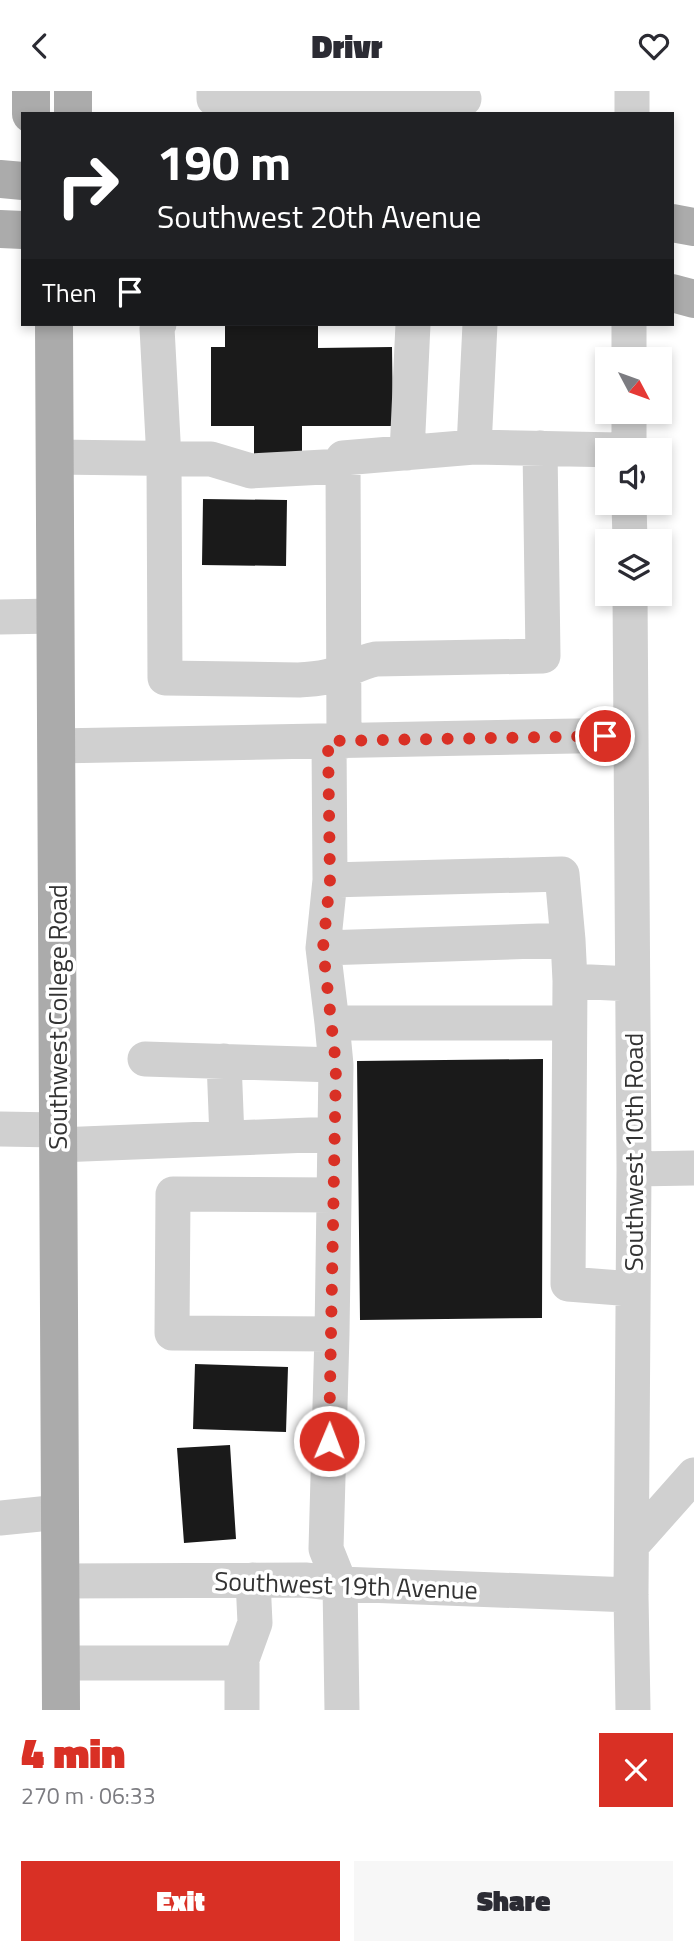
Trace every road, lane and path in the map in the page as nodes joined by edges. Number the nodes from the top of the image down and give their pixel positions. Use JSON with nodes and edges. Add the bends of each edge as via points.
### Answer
{"nodes":[{"id":1,"x":31,"y":91,"type":"edge"},
{"id":2,"x":73,"y":91,"type":"edge"},
{"id":3,"x":214,"y":91,"type":"edge"},
{"id":4,"x":632,"y":91,"type":"edge"},
{"id":5,"x":464,"y":101,"type":"edge"},
{"id":6,"x":32,"y":112,"type":"edge"},
{"id":7,"x":73,"y":112,"type":"edge"},
{"id":8,"x":632,"y":112,"type":"edge"},
{"id":9,"x":0,"y":179,"type":"edge"},
{"id":10,"x":21,"y":180,"type":"edge"},
{"id":11,"x":674,"y":223,"type":"edge"},
{"id":12,"x":694,"y":227,"type":"edge"},
{"id":13,"x":0,"y":229,"type":"edge"},
{"id":14,"x":21,"y":230,"type":"edge"},
{"id":15,"x":674,"y":294,"type":"edge"},
{"id":16,"x":694,"y":299,"type":"edge"},
{"id":17,"x":54,"y":326,"type":"edge"},
{"id":18,"x":158,"y":326,"type":"edge"},
{"id":19,"x":413,"y":326,"type":"edge"},
{"id":20,"x":480,"y":326,"type":"edge"},
{"id":21,"x":629,"y":326,"type":"edge"},
{"id":22,"x":629,"y":347,"type":"edge"},
{"id":23,"x":474,"y":447,"type":"junction"},
{"id":24,"x":540,"y":449,"type":"junction"},
{"id":25,"x":595,"y":450,"type":"edge"},
{"id":26,"x":407,"y":453,"type":"junction"},
{"id":27,"x":54,"y":457,"type":"junction"},
{"id":28,"x":163,"y":459,"type":"junction"},
{"id":29,"x":343,"y":466,"type":"junction"},
{"id":30,"x":630,"y":606,"type":"edge"},
{"id":31,"x":55,"y":616,"type":"junction"},
{"id":32,"x":0,"y":617,"type":"edge"},
{"id":33,"x":344,"y":670,"type":"junction"},
{"id":34,"x":631,"y":735,"type":"junction"},
{"id":35,"x":336,"y":741,"type":"junction"},
{"id":36,"x":55,"y":746,"type":"junction"},
{"id":37,"x":330,"y":880,"type":"junction"},
{"id":38,"x":569,"y":940,"type":"junction"},
{"id":39,"x":323,"y":948,"type":"junction"},
{"id":40,"x":570,"y":981,"type":"junction"},
{"id":41,"x":632,"y":984,"type":"junction"},
{"id":42,"x":332,"y":1023,"type":"junction"},
{"id":43,"x":569,"y":1023,"type":"junction"},
{"id":44,"x":145,"y":1059,"type":"dead end"},
{"id":45,"x":224,"y":1061,"type":"junction"},
{"id":46,"x":336,"y":1065,"type":"junction"},
{"id":47,"x":0,"y":1129,"type":"edge"},
{"id":48,"x":335,"y":1134,"type":"junction"},
{"id":49,"x":58,"y":1137,"type":"junction"},
{"id":50,"x":217,"y":1139,"type":"junction"},
{"id":51,"x":694,"y":1168,"type":"edge"},
{"id":52,"x":634,"y":1169,"type":"junction"},
{"id":53,"x":205,"y":1194,"type":"junction"},
{"id":54,"x":334,"y":1195,"type":"junction"},
{"id":55,"x":633,"y":1289,"type":"junction"},
{"id":56,"x":332,"y":1334,"type":"junction"},
{"id":57,"x":694,"y":1475,"type":"edge"},
{"id":58,"x":60,"y":1512,"type":"junction"},
{"id":59,"x":0,"y":1518,"type":"edge"},
{"id":60,"x":632,"y":1545,"type":"junction"},
{"id":61,"x":253,"y":1580,"type":"junction"},
{"id":62,"x":60,"y":1581,"type":"junction"},
{"id":63,"x":340,"y":1584,"type":"junction"},
{"id":64,"x":631,"y":1595,"type":"junction"},
{"id":65,"x":61,"y":1663,"type":"junction"},
{"id":66,"x":241,"y":1663,"type":"junction"},
{"id":67,"x":61,"y":1710,"type":"edge"},
{"id":68,"x":242,"y":1710,"type":"edge"},
{"id":69,"x":342,"y":1710,"type":"edge"},
{"id":70,"x":633,"y":1710,"type":"edge"}],
"edges":[{"from":1,"to":6,"type":"main road"},
{"from":2,"to":7,"type":"main road"},
{"from":3,"to":5,"type":"street","via":[[214,99]]},
{"from":4,"to":8,"type":"street"},
{"from":9,"to":10,"type":"main road"},
{"from":11,"to":12,"type":"main road"},
{"from":13,"to":14,"type":"main road"},
{"from":15,"to":16,"type":"main road"},
{"from":17,"to":27,"type":"main road","name":"Southwest College Road"},
{"from":18,"to":28,"type":"street"},
{"from":19,"to":26,"type":"street"},
{"from":20,"to":23,"type":"street"},
{"from":21,"to":22,"type":"street"},
{"from":23,"to":24,"type":"street"},
{"from":23,"to":26,"type":"street"},
{"from":24,"to":25,"type":"street"},
{"from":24,"to":33,"type":"street","via":[[543,656],[376,659]]},
{"from":26,"to":29,"type":"street","via":[[343,459]]},
{"from":27,"to":28,"type":"street"},
{"from":27,"to":31,"type":"main road","name":"Southwest College Road"},
{"from":28,"to":29,"type":"street","via":[[211,459],[251,471]]},
{"from":28,"to":33,"type":"street","via":[[165,678],[299,680]]},
{"from":29,"to":33,"type":"street"},
{"from":30,"to":34,"type":"street","name":"Southwest 10th Road"},
{"from":31,"to":32,"type":"street"},
{"from":31,"to":36,"type":"main road","name":"Southwest College Road"},
{"from":33,"to":35,"type":"street"},
{"from":34,"to":35,"type":"street"},
{"from":34,"to":41,"type":"street","name":"Southwest 10th Road"},
{"from":35,"to":36,"type":"street"},
{"from":35,"to":37,"type":"street"},
{"from":36,"to":49,"type":"main road","name":"Southwest College Road"},
{"from":37,"to":38,"type":"street","via":[[562,874]]},
{"from":37,"to":39,"type":"street"},
{"from":38,"to":39,"type":"street"},
{"from":38,"to":40,"type":"street"},
{"from":39,"to":42,"type":"street"},
{"from":40,"to":41,"type":"street"},
{"from":40,"to":43,"type":"street"},
{"from":41,"to":52,"type":"street","name":"Southwest 10th Road"},
{"from":42,"to":43,"type":"street"},
{"from":42,"to":46,"type":"street"},
{"from":43,"to":55,"type":"street","via":[[568,1284]]},
{"from":44,"to":45,"type":"street"},
{"from":45,"to":46,"type":"street"},
{"from":45,"to":50,"type":"street"},
{"from":46,"to":48,"type":"street"},
{"from":47,"to":49,"type":"street"},
{"from":48,"to":50,"type":"street"},
{"from":48,"to":54,"type":"street"},
{"from":49,"to":50,"type":"street"},
{"from":49,"to":58,"type":"main road","name":"Southwest College Road"},
{"from":50,"to":53,"type":"street"},
{"from":51,"to":52,"type":"street"},
{"from":52,"to":55,"type":"street","name":"Southwest 10th Road"},
{"from":53,"to":54,"type":"street"},
{"from":53,"to":56,"type":"street","via":[[173,1194],[172,1333]]},
{"from":54,"to":56,"type":"street"},
{"from":55,"to":60,"type":"street","name":"Southwest 10th Road"},
{"from":56,"to":63,"type":"street","via":[[326,1549]]},
{"from":57,"to":60,"type":"street"},
{"from":58,"to":59,"type":"street"},
{"from":58,"to":62,"type":"main road","name":"Southwest College Road"},
{"from":60,"to":64,"type":"street","name":"Southwest 10th Road"},
{"from":61,"to":62,"type":"street","name":"Southwest 19th Avenue"},
{"from":61,"to":63,"type":"street","name":"Southwest 19th Avenue"},
{"from":61,"to":66,"type":"street","via":[[255,1623]]},
{"from":62,"to":65,"type":"main road","name":"Southwest College Road"},
{"from":63,"to":64,"type":"street","name":"Southwest 19th Avenue"},
{"from":63,"to":69,"type":"street"},
{"from":64,"to":70,"type":"street","name":"Southwest 10th Road"},
{"from":65,"to":66,"type":"street"},
{"from":65,"to":67,"type":"main road","name":"Southwest College Road"},
{"from":66,"to":68,"type":"street"}]}
